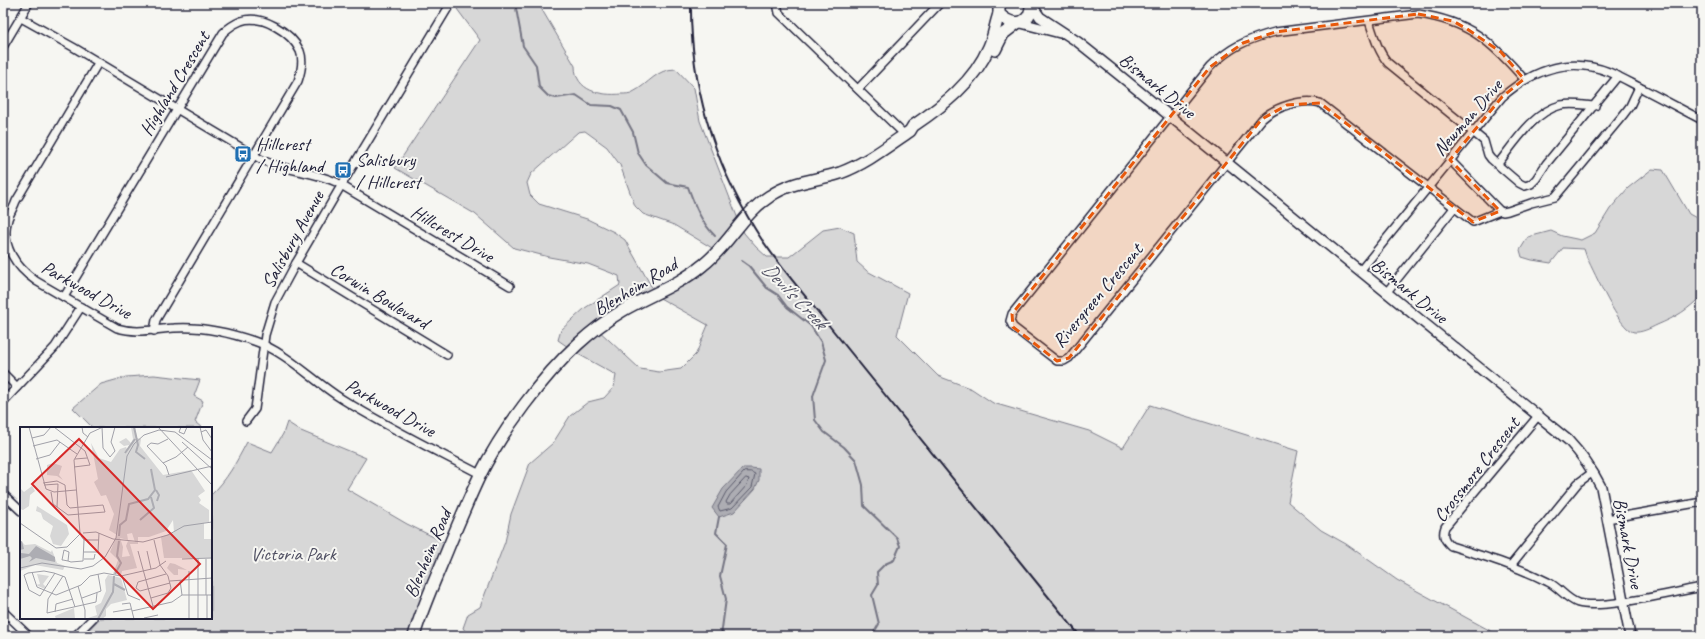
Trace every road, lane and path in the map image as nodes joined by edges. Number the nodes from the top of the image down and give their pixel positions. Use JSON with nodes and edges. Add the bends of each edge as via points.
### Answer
{"nodes":[{"id":1,"x":29,"y":3,"type":"edge"},
{"id":2,"x":777,"y":3,"type":"edge"},
{"id":3,"x":940,"y":3,"type":"edge"},
{"id":4,"x":1031,"y":3,"type":"edge"},
{"id":5,"x":447,"y":4,"type":"edge"},
{"id":6,"x":997,"y":7,"type":"edge"},
{"id":7,"x":20,"y":18,"type":"junction"},
{"id":8,"x":1369,"y":21,"type":"junction"},
{"id":9,"x":1018,"y":23,"type":"junction"},
{"id":10,"x":1067,"y":35,"type":"junction"},
{"id":11,"x":3,"y":47,"type":"edge"},
{"id":12,"x":98,"y":63,"type":"junction"},
{"id":13,"x":1618,"y":76,"type":"junction"},
{"id":14,"x":1524,"y":79,"type":"junction"},
{"id":15,"x":1639,"y":87,"type":"junction"},
{"id":16,"x":858,"y":89,"type":"junction"},
{"id":17,"x":1595,"y":106,"type":"junction"},
{"id":18,"x":176,"y":108,"type":"junction"},
{"id":19,"x":1170,"y":117,"type":"junction"},
{"id":20,"x":1702,"y":120,"type":"edge"},
{"id":21,"x":1473,"y":131,"type":"junction"},
{"id":22,"x":908,"y":133,"type":"junction"},
{"id":23,"x":254,"y":155,"type":"junction"},
{"id":24,"x":1450,"y":160,"type":"junction"},
{"id":25,"x":1227,"y":163,"type":"junction"},
{"id":26,"x":1497,"y":165,"type":"junction"},
{"id":27,"x":341,"y":185,"type":"junction"},
{"id":28,"x":1427,"y":188,"type":"junction"},
{"id":29,"x":1454,"y":208,"type":"junction"},
{"id":30,"x":1500,"y":211,"type":"junction"},
{"id":31,"x":296,"y":263,"type":"junction"},
{"id":32,"x":1360,"y":271,"type":"junction"},
{"id":33,"x":510,"y":286,"type":"dead end"},
{"id":34,"x":1386,"y":293,"type":"junction"},
{"id":35,"x":64,"y":297,"type":"junction"},
{"id":36,"x":81,"y":307,"type":"junction"},
{"id":37,"x":154,"y":331,"type":"junction"},
{"id":38,"x":264,"y":345,"type":"junction"},
{"id":39,"x":447,"y":355,"type":"dead end"},
{"id":40,"x":3,"y":373,"type":"edge"},
{"id":41,"x":17,"y":387,"type":"junction"},
{"id":42,"x":3,"y":402,"type":"edge"},
{"id":43,"x":1538,"y":416,"type":"junction"},
{"id":44,"x":246,"y":421,"type":"dead end"},
{"id":45,"x":1593,"y":472,"type":"junction"},
{"id":46,"x":480,"y":474,"type":"junction"},
{"id":47,"x":3,"y":494,"type":"edge"},
{"id":48,"x":1702,"y":502,"type":"edge"},
{"id":49,"x":20,"y":510,"type":"edge"},
{"id":50,"x":1607,"y":519,"type":"junction"},
{"id":51,"x":1510,"y":565,"type":"junction"},
{"id":52,"x":1702,"y":587,"type":"edge"},
{"id":53,"x":1623,"y":601,"type":"junction"},
{"id":54,"x":3,"y":611,"type":"edge"},
{"id":55,"x":92,"y":619,"type":"edge"},
{"id":56,"x":29,"y":636,"type":"edge"},
{"id":57,"x":76,"y":636,"type":"edge"},
{"id":58,"x":414,"y":636,"type":"edge"},
{"id":59,"x":1630,"y":636,"type":"edge"}],
"edges":[{"from":1,"to":7,"type":"street"},
{"from":2,"to":16,"type":"street","via":[[779,13]]},
{"from":3,"to":16,"type":"street"},
{"from":4,"to":9,"type":"main road","name":"Blenheim Road","via":[[1029,16]]},
{"from":4,"to":10,"type":"street","name":"Bismark Drive","via":[[1040,17]]},
{"from":5,"to":27,"type":"street","name":"Salisbury Avenue"},
{"from":6,"to":9,"type":"main road","via":[[1007,21]]},
{"from":6,"to":22,"type":"main road","name":"Blenheim Road","via":[[989,48],[973,75],[946,102],[913,126]]},
{"from":7,"to":11,"type":"street"},
{"from":7,"to":12,"type":"street","name":"Hillcrest Drive"},
{"from":8,"to":14,"type":"street","via":[[1418,14],[1453,21],[1501,52]]},
{"from":8,"to":19,"type":"street","via":[[1275,32],[1254,37],[1221,56]]},
{"from":8,"to":21,"type":"street","via":[[1376,42],[1388,63]]},
{"from":9,"to":10,"type":"street","name":"Bismark Drive"},
{"from":9,"to":22,"type":"main road","name":"Blenheim Road","via":[[1003,34],[986,69],[963,96],[932,121]]},
{"from":10,"to":19,"type":"street","name":"Bismark Drive"},
{"from":12,"to":18,"type":"street","name":"Hillcrest Drive"},
{"from":12,"to":35,"type":"street","name":"Parkwood Drive","via":[[16,201],[8,219],[6,232],[7,245],[15,262],[36,281]]},
{"from":13,"to":14,"type":"street","name":"Newman Drive","via":[[1580,65],[1551,68]]},
{"from":13,"to":15,"type":"street","name":"Newman Drive"},
{"from":13,"to":17,"type":"street"},
{"from":14,"to":21,"type":"street","name":"Newman Drive","via":[[1502,97]]},
{"from":15,"to":20,"type":"street","name":"Newman Drive"},
{"from":15,"to":30,"type":"street","via":[[1624,114],[1555,197]]},
{"from":16,"to":22,"type":"street"},
{"from":17,"to":26,"type":"street","via":[[1562,105],[1550,109],[1539,116]]},
{"from":17,"to":26,"type":"street","via":[[1531,184],[1525,186],[1519,183]]},
{"from":18,"to":23,"type":"street","name":"Hillcrest Drive"},
{"from":18,"to":23,"type":"street","name":"Highland Crescent","via":[[228,29],[241,21],[251,19],[264,21],[278,28],[289,37],[300,52],[302,68],[298,81]]},
{"from":18,"to":35,"type":"street","name":"Highland Crescent"},
{"from":19,"to":25,"type":"street","name":"Bismark Drive"},
{"from":19,"to":25,"type":"street","name":"Rivergreen Crescent","via":[[1012,314],[1010,321],[1013,326],[1057,361],[1069,358]]},
{"from":21,"to":24,"type":"street","name":"Newman Drive"},
{"from":21,"to":26,"type":"street","via":[[1484,141],[1488,155]]},
{"from":22,"to":46,"type":"main road","name":"Blenheim Road","via":[[855,167],[804,181],[770,195],[747,215],[703,266],[621,311],[578,344],[540,385],[504,433]]},
{"from":23,"to":27,"type":"street","name":"Hillcrest Drive","via":[[267,162],[320,175]]},
{"from":23,"to":37,"type":"street","name":"Highland Crescent","via":[[156,320]]},
{"from":24,"to":28,"type":"street","name":"Newman Drive"},
{"from":24,"to":30,"type":"street"},
{"from":25,"to":28,"type":"street","via":[[1269,113],[1287,105],[1315,102],[1326,107]]},
{"from":25,"to":32,"type":"street","name":"Bismark Drive"},
{"from":27,"to":31,"type":"street","name":"Salisbury Avenue"},
{"from":27,"to":33,"type":"street","name":"Hillcrest Drive"},
{"from":28,"to":29,"type":"street"},
{"from":28,"to":32,"type":"street","name":"Newman Drive"},
{"from":29,"to":30,"type":"street","via":[[1473,222]]},
{"from":29,"to":34,"type":"street"},
{"from":31,"to":38,"type":"street","name":"Salisbury Avenue","via":[[275,302]]},
{"from":31,"to":39,"type":"street","name":"Corwin Boulevard"},
{"from":32,"to":34,"type":"street","name":"Bismark Drive"},
{"from":34,"to":43,"type":"street","name":"Bismark Drive"},
{"from":35,"to":36,"type":"street","name":"Parkwood Drive"},
{"from":36,"to":37,"type":"street","name":"Parkwood Drive","via":[[129,332]]},
{"from":36,"to":41,"type":"street","via":[[55,347]]},
{"from":37,"to":38,"type":"street","name":"Parkwood Drive","via":[[174,328],[206,329]]},
{"from":38,"to":44,"type":"street","name":"Salisbury Avenue","via":[[255,409]]},
{"from":38,"to":46,"type":"street","name":"Parkwood Drive","via":[[366,414]]},
{"from":40,"to":41,"type":"street"},
{"from":41,"to":42,"type":"street"},
{"from":43,"to":45,"type":"street","name":"Bismark Drive","via":[[1580,453]]},
{"from":43,"to":51,"type":"street","name":"Crossmore Crescent","via":[[1443,532],[1451,546]]},
{"from":45,"to":50,"type":"street","name":"Bismark Drive","via":[[1601,487]]},
{"from":45,"to":51,"type":"street","via":[[1578,483]]},
{"from":46,"to":58,"type":"main road","name":"Blenheim Road","via":[[421,612]]},
{"from":47,"to":49,"type":"street"},
{"from":48,"to":50,"type":"street"},
{"from":50,"to":53,"type":"street","name":"Bismark Drive"},
{"from":51,"to":53,"type":"street","name":"Crossmore Crescent","via":[[1549,582],[1578,603],[1601,604]]},
{"from":52,"to":53,"type":"street","name":"Crossmore Crescent"},
{"from":53,"to":59,"type":"street","name":"Bismark Drive"},
{"from":54,"to":56,"type":"street"},
{"from":55,"to":57,"type":"street"}]}
